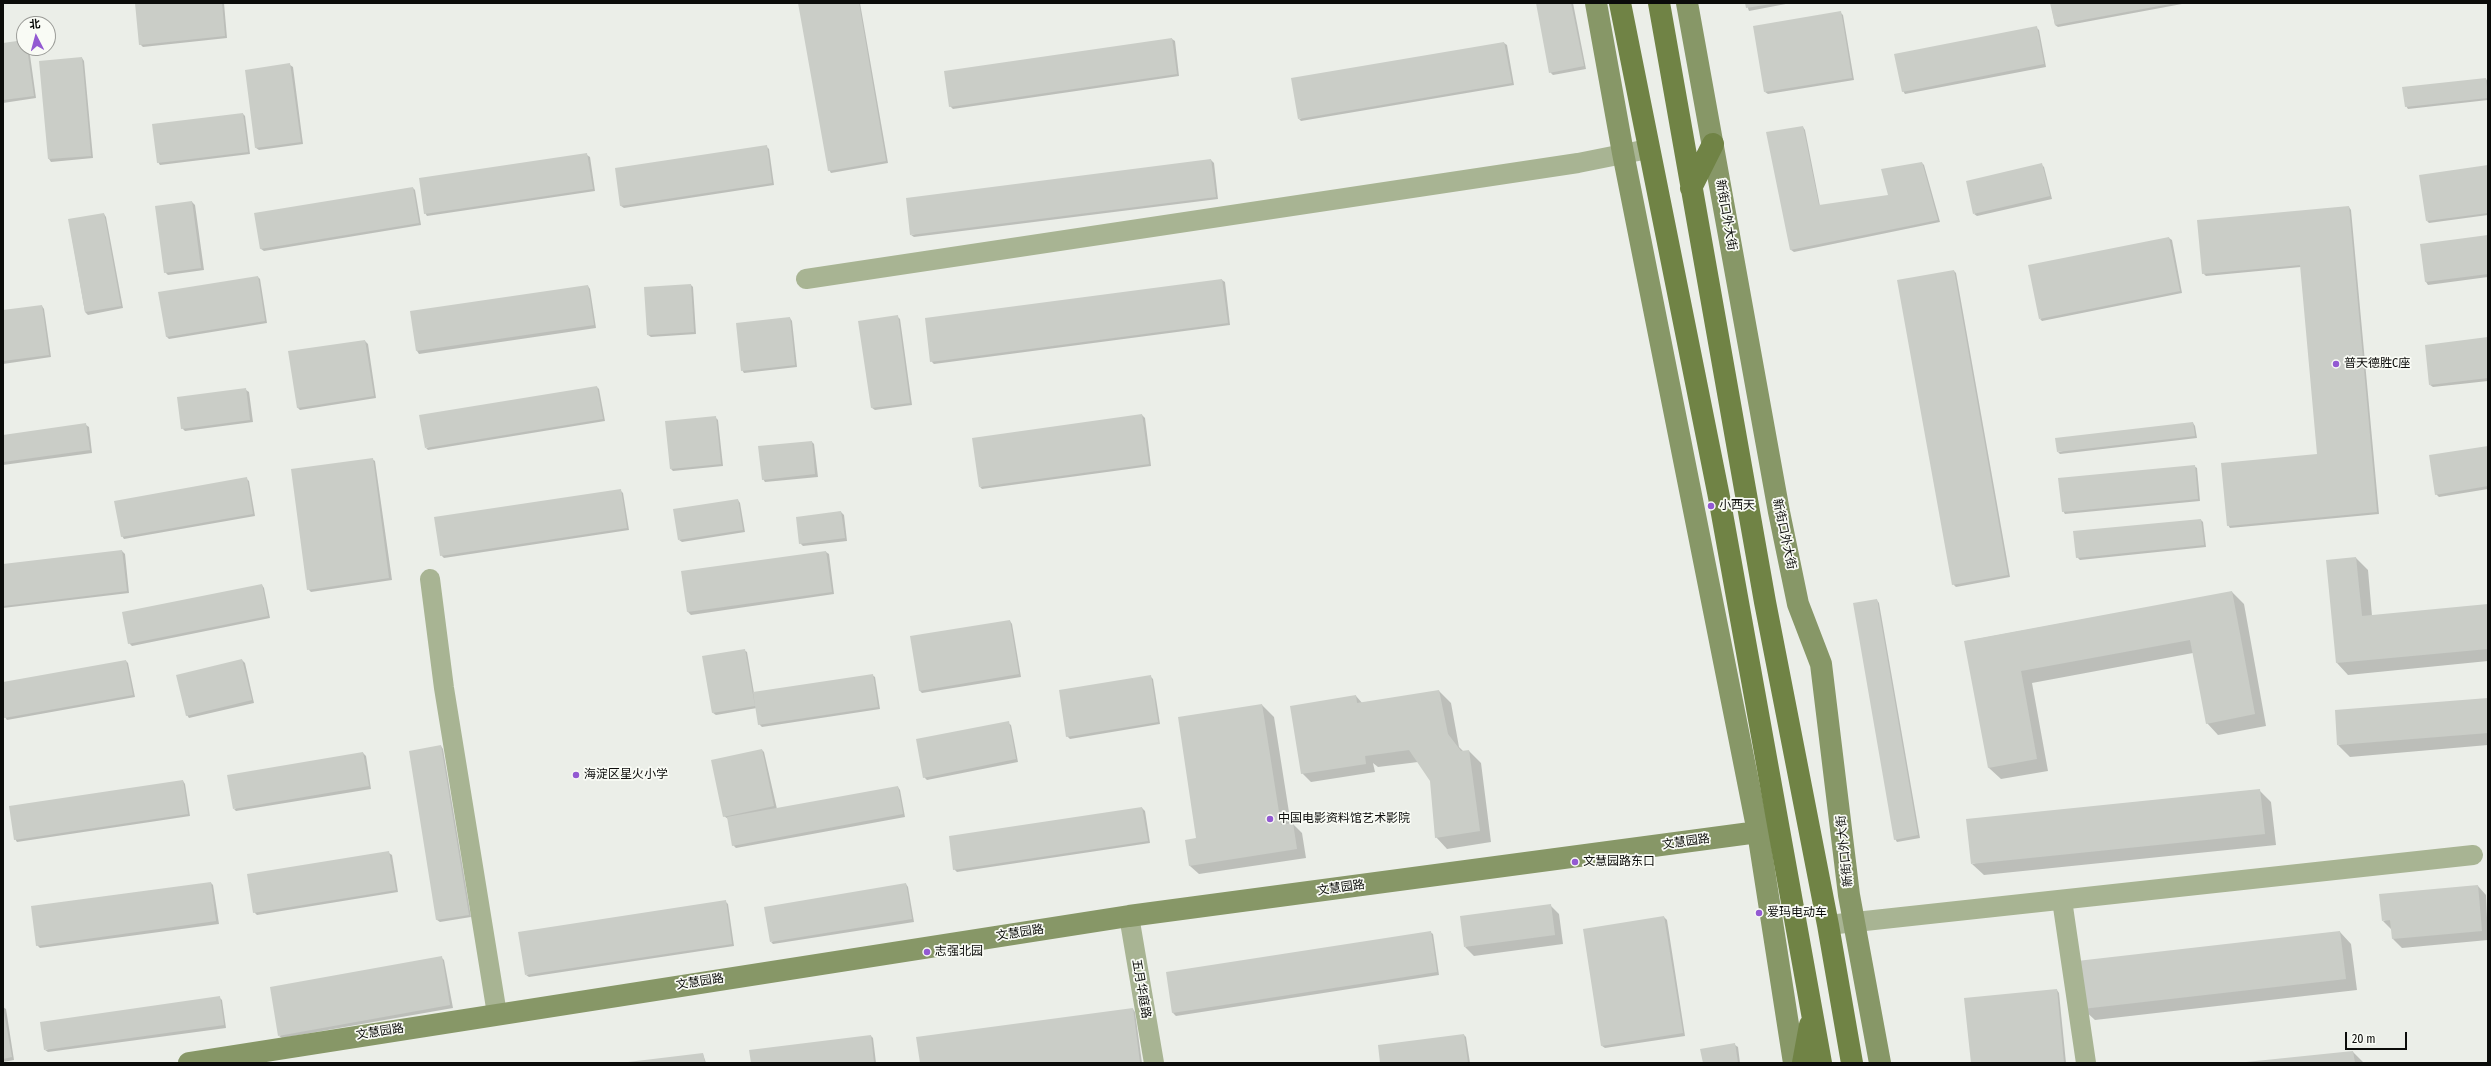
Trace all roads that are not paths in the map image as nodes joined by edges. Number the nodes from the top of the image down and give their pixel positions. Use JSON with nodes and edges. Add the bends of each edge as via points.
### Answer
{"nodes":[{"id":1,"x":1596,"y":3,"type":"edge"},
{"id":2,"x":1620,"y":3,"type":"edge"},
{"id":3,"x":1658,"y":3,"type":"edge"},
{"id":4,"x":1687,"y":3,"type":"edge"},
{"id":5,"x":1713,"y":144,"type":"junction"},
{"id":6,"x":1648,"y":149,"type":"junction"},
{"id":7,"x":1623,"y":153,"type":"junction"},
{"id":8,"x":1691,"y":188,"type":"junction"},
{"id":9,"x":806,"y":279,"type":"dead end"},
{"id":10,"x":430,"y":579,"type":"dead end"},
{"id":11,"x":1758,"y":832,"type":"junction"},
{"id":12,"x":2474,"y":855,"type":"dead end"},
{"id":13,"x":2062,"y":900,"type":"junction"},
{"id":14,"x":1128,"y":916,"type":"junction"},
{"id":15,"x":1854,"y":922,"type":"junction"},
{"id":16,"x":1828,"y":925,"type":"junction"},
{"id":17,"x":1812,"y":1008,"type":"junction"},
{"id":18,"x":496,"y":1014,"type":"junction"},
{"id":19,"x":268,"y":1057,"type":"edge"},
{"id":20,"x":189,"y":1063,"type":"edge"},
{"id":21,"x":1154,"y":1063,"type":"edge"},
{"id":22,"x":1794,"y":1063,"type":"edge"},
{"id":23,"x":1803,"y":1063,"type":"edge"},
{"id":24,"x":1821,"y":1063,"type":"edge"},
{"id":25,"x":1852,"y":1063,"type":"edge"},
{"id":26,"x":1880,"y":1063,"type":"edge"},
{"id":27,"x":2086,"y":1063,"type":"edge"}],
"edges":[{"from":1,"to":7,"type":"street"},
{"from":2,"to":6,"type":"main road"},
{"from":3,"to":8,"type":"main road"},
{"from":4,"to":5,"type":"street","name":"新街口外大街"},
{"from":5,"to":8,"type":"main road"},
{"from":5,"to":15,"type":"street","name":"新街口外大街","via":[[1778,512],[1798,604],[1821,664]]},
{"from":6,"to":7,"type":"street"},
{"from":6,"to":17,"type":"main road","via":[[1719,497]]},
{"from":7,"to":9,"type":"street","via":[[1578,163]]},
{"from":7,"to":11,"type":"street"},
{"from":8,"to":16,"type":"main road","via":[[1765,602]]},
{"from":10,"to":18,"type":"street","via":[[444,688]]},
{"from":11,"to":14,"type":"street","name":"文慧园路"},
{"from":11,"to":22,"type":"street"},
{"from":12,"to":13,"type":"street"},
{"from":13,"to":15,"type":"street"},
{"from":13,"to":27,"type":"street"},
{"from":14,"to":18,"type":"street","name":"文慧园路"},
{"from":14,"to":21,"type":"street","name":"五月华庭路"},
{"from":15,"to":16,"type":"street"},
{"from":15,"to":26,"type":"street","name":"新街口外大街"},
{"from":16,"to":25,"type":"main road"},
{"from":17,"to":23,"type":"main road"},
{"from":17,"to":24,"type":"main road"},
{"from":18,"to":19,"type":"street","name":"文慧园路"},
{"from":19,"to":20,"type":"street","name":"文慧园路"}]}
